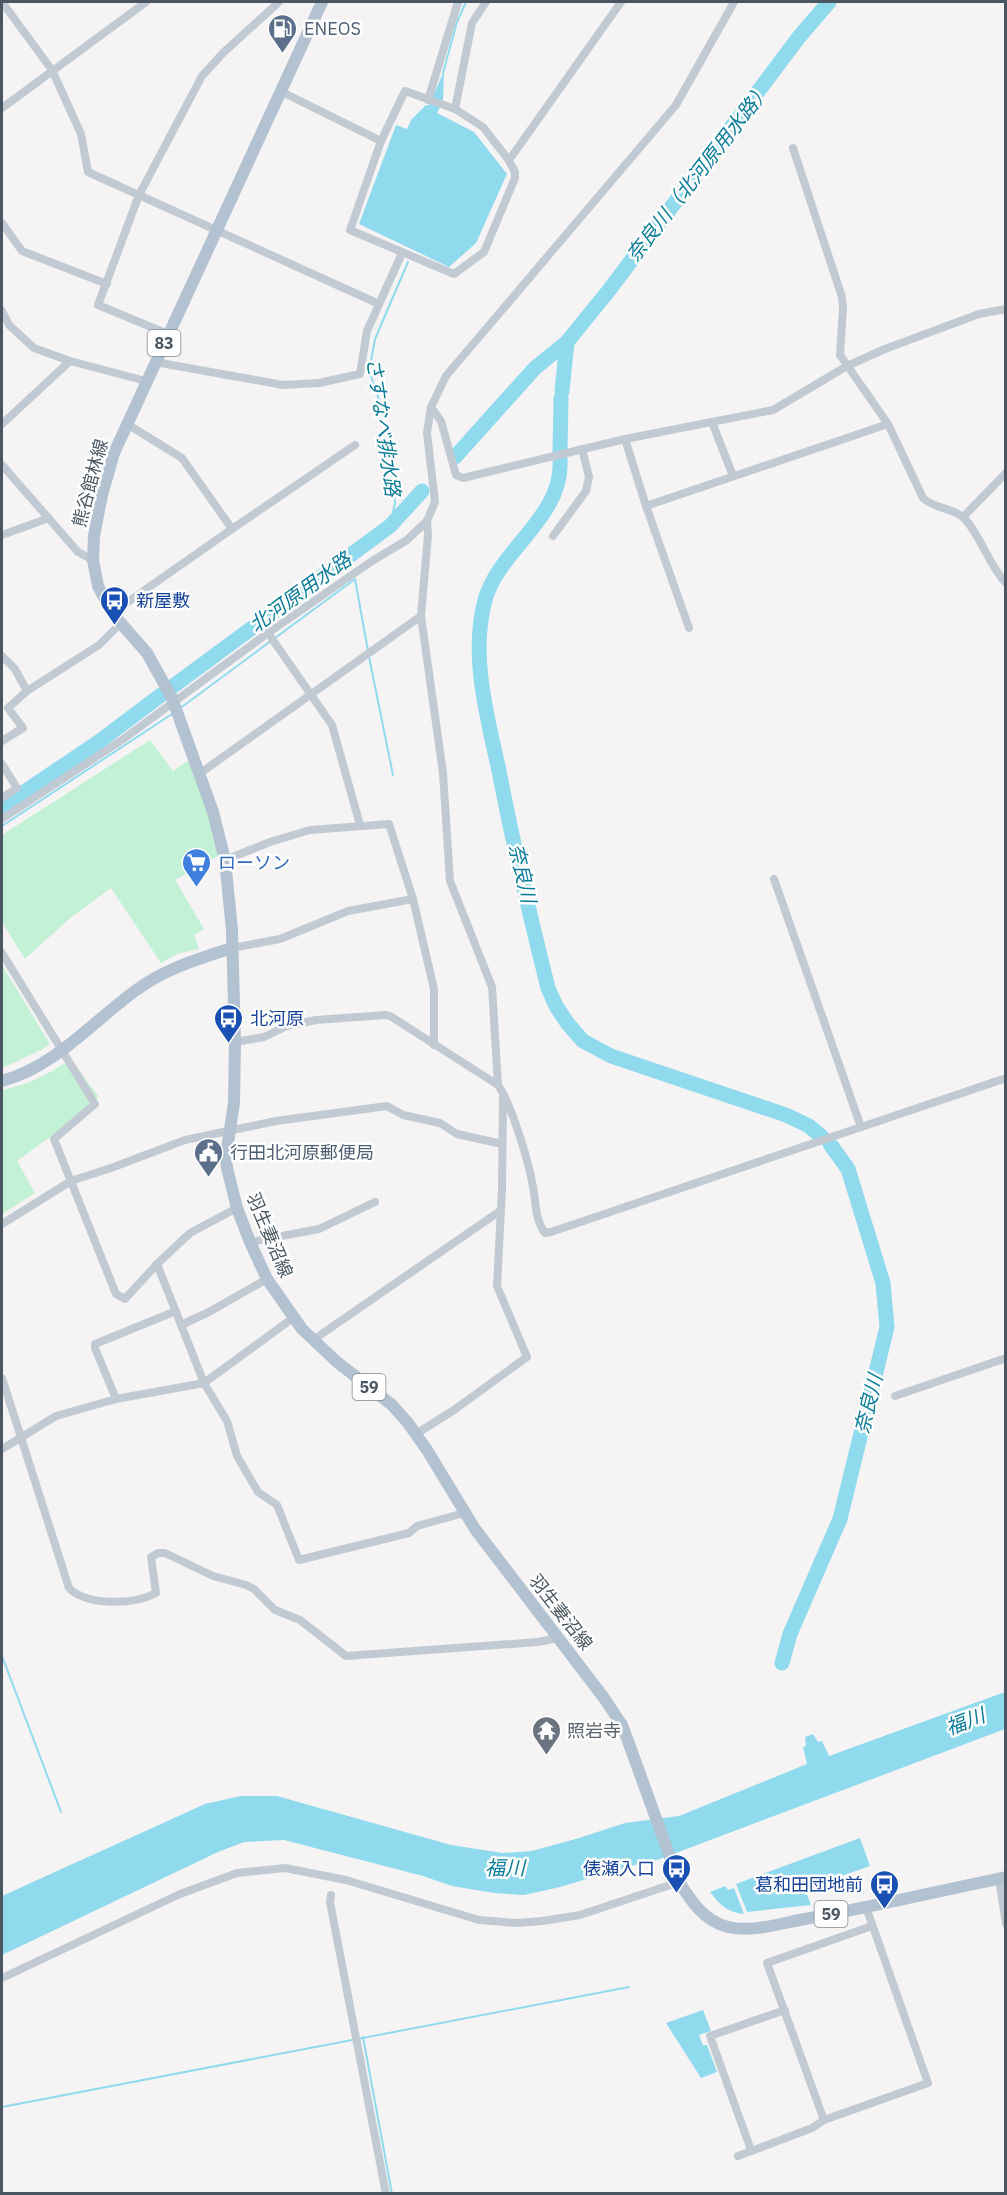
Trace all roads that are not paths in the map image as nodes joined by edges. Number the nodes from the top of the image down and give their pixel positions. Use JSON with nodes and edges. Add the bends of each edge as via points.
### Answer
{"nodes":[{"id":1,"x":2,"y":2,"type":"edge"},
{"id":2,"x":146,"y":2,"type":"edge"},
{"id":3,"x":279,"y":2,"type":"edge"},
{"id":4,"x":322,"y":2,"type":"edge"},
{"id":5,"x":458,"y":2,"type":"edge"},
{"id":6,"x":486,"y":2,"type":"edge"},
{"id":7,"x":621,"y":2,"type":"edge"},
{"id":8,"x":734,"y":2,"type":"edge"},
{"id":9,"x":52,"y":70,"type":"junction"},
{"id":10,"x":280,"y":91,"type":"junction"},
{"id":11,"x":428,"y":100,"type":"junction"},
{"id":12,"x":2,"y":108,"type":"edge"},
{"id":13,"x":455,"y":109,"type":"junction"},
{"id":14,"x":381,"y":141,"type":"junction"},
{"id":15,"x":793,"y":148,"type":"dead end"},
{"id":16,"x":508,"y":159,"type":"junction"},
{"id":17,"x":139,"y":195,"type":"junction"},
{"id":18,"x":2,"y":223,"type":"edge"},
{"id":19,"x":215,"y":230,"type":"junction"},
{"id":20,"x":402,"y":252,"type":"junction"},
{"id":21,"x":107,"y":284,"type":"junction"},
{"id":22,"x":379,"y":304,"type":"junction"},
{"id":23,"x":1005,"y":309,"type":"edge"},
{"id":24,"x":2,"y":311,"type":"edge"},
{"id":25,"x":168,"y":334,"type":"junction"},
{"id":26,"x":70,"y":360,"type":"junction"},
{"id":27,"x":155,"y":362,"type":"junction"},
{"id":28,"x":848,"y":366,"type":"junction"},
{"id":29,"x":146,"y":381,"type":"junction"},
{"id":30,"x":431,"y":408,"type":"junction"},
{"id":31,"x":712,"y":422,"type":"junction"},
{"id":32,"x":127,"y":423,"type":"junction"},
{"id":33,"x":2,"y":424,"type":"edge"},
{"id":34,"x":888,"y":424,"type":"junction"},
{"id":35,"x":625,"y":439,"type":"junction"},
{"id":36,"x":355,"y":445,"type":"dead end"},
{"id":37,"x":578,"y":450,"type":"junction"},
{"id":38,"x":2,"y":465,"type":"edge"},
{"id":39,"x":1005,"y":473,"type":"edge"},
{"id":40,"x":733,"y":476,"type":"junction"},
{"id":41,"x":646,"y":506,"type":"junction"},
{"id":42,"x":963,"y":517,"type":"junction"},
{"id":43,"x":49,"y":518,"type":"junction"},
{"id":44,"x":427,"y":521,"type":"junction"},
{"id":45,"x":232,"y":529,"type":"junction"},
{"id":46,"x":2,"y":535,"type":"edge"},
{"id":47,"x":553,"y":536,"type":"dead end"},
{"id":48,"x":93,"y":560,"type":"junction"},
{"id":49,"x":1005,"y":583,"type":"edge"},
{"id":50,"x":421,"y":616,"type":"junction"},
{"id":51,"x":116,"y":618,"type":"junction"},
{"id":52,"x":689,"y":628,"type":"dead end"},
{"id":53,"x":268,"y":633,"type":"junction"},
{"id":54,"x":2,"y":656,"type":"edge"},
{"id":55,"x":27,"y":692,"type":"junction"},
{"id":56,"x":311,"y":694,"type":"junction"},
{"id":57,"x":173,"y":699,"type":"junction"},
{"id":58,"x":2,"y":741,"type":"edge"},
{"id":59,"x":2,"y":764,"type":"edge"},
{"id":60,"x":199,"y":774,"type":"junction"},
{"id":61,"x":2,"y":798,"type":"edge"},
{"id":62,"x":2,"y":819,"type":"edge"},
{"id":63,"x":360,"y":825,"type":"junction"},
{"id":64,"x":225,"y":860,"type":"junction"},
{"id":65,"x":774,"y":879,"type":"dead end"},
{"id":66,"x":412,"y":899,"type":"junction"},
{"id":67,"x":232,"y":948,"type":"junction"},
{"id":68,"x":2,"y":953,"type":"edge"},
{"id":69,"x":235,"y":1042,"type":"junction"},
{"id":70,"x":434,"y":1045,"type":"junction"},
{"id":71,"x":64,"y":1051,"type":"junction"},
{"id":72,"x":1005,"y":1078,"type":"edge"},
{"id":73,"x":2,"y":1081,"type":"edge"},
{"id":74,"x":498,"y":1085,"type":"junction"},
{"id":75,"x":503,"y":1092,"type":"junction"},
{"id":76,"x":861,"y":1126,"type":"junction"},
{"id":77,"x":231,"y":1129,"type":"junction"},
{"id":78,"x":502,"y":1144,"type":"junction"},
{"id":79,"x":72,"y":1181,"type":"junction"},
{"id":80,"x":375,"y":1202,"type":"dead end"},
{"id":81,"x":237,"y":1208,"type":"junction"},
{"id":82,"x":500,"y":1211,"type":"junction"},
{"id":83,"x":2,"y":1224,"type":"edge"},
{"id":84,"x":250,"y":1242,"type":"junction"},
{"id":85,"x":157,"y":1264,"type":"junction"},
{"id":86,"x":267,"y":1279,"type":"junction"},
{"id":87,"x":176,"y":1311,"type":"junction"},
{"id":88,"x":293,"y":1318,"type":"junction"},
{"id":89,"x":181,"y":1325,"type":"junction"},
{"id":90,"x":313,"y":1340,"type":"junction"},
{"id":91,"x":1005,"y":1358,"type":"edge"},
{"id":92,"x":2,"y":1378,"type":"edge"},
{"id":93,"x":204,"y":1383,"type":"junction"},
{"id":94,"x":895,"y":1396,"type":"dead end"},
{"id":95,"x":116,"y":1399,"type":"junction"},
{"id":96,"x":416,"y":1434,"type":"junction"},
{"id":97,"x":21,"y":1437,"type":"junction"},
{"id":98,"x":2,"y":1449,"type":"edge"},
{"id":99,"x":464,"y":1513,"type":"junction"},
{"id":100,"x":558,"y":1638,"type":"junction"},
{"id":101,"x":1002,"y":1878,"type":"edge"},
{"id":102,"x":678,"y":1879,"type":"junction"},
{"id":103,"x":331,"y":1895,"type":"dead end"},
{"id":104,"x":866,"y":1907,"type":"junction"},
{"id":105,"x":1005,"y":1924,"type":"edge"},
{"id":106,"x":872,"y":1926,"type":"junction"},
{"id":107,"x":2,"y":1978,"type":"edge"},
{"id":108,"x":785,"y":2010,"type":"junction"},
{"id":109,"x":824,"y":2120,"type":"junction"},
{"id":110,"x":751,"y":2150,"type":"junction"},
{"id":111,"x":738,"y":2156,"type":"dead end"},
{"id":112,"x":386,"y":2193,"type":"edge"}],
"edges":[{"from":1,"to":9,"type":"street"},
{"from":2,"to":9,"type":"street"},
{"from":3,"to":17,"type":"street","via":[[202,76]]},
{"from":4,"to":10,"type":"main road","name":"熊谷館林線","number":"83"},
{"from":5,"to":11,"type":"street"},
{"from":6,"to":13,"type":"street","via":[[472,23]]},
{"from":7,"to":16,"type":"street"},
{"from":8,"to":30,"type":"street","via":[[676,105],[446,376]]},
{"from":9,"to":12,"type":"street"},
{"from":9,"to":17,"type":"street","via":[[81,134],[88,171]]},
{"from":10,"to":14,"type":"street"},
{"from":10,"to":19,"type":"main road","name":"熊谷館林線","number":"83"},
{"from":11,"to":13,"type":"street"},
{"from":11,"to":14,"type":"street","via":[[405,91]]},
{"from":13,"to":16,"type":"street","via":[[483,127]]},
{"from":14,"to":20,"type":"street","via":[[350,230]]},
{"from":15,"to":28,"type":"street","via":[[842,297],[840,355]]},
{"from":16,"to":20,"type":"street","via":[[515,178],[484,252],[454,274]]},
{"from":17,"to":19,"type":"street"},
{"from":17,"to":21,"type":"street"},
{"from":18,"to":21,"type":"street","via":[[22,251]]},
{"from":19,"to":22,"type":"street"},
{"from":19,"to":25,"type":"main road","name":"熊谷館林線","number":"83"},
{"from":20,"to":22,"type":"street"},
{"from":21,"to":25,"type":"street","via":[[99,305]]},
{"from":22,"to":27,"type":"street","via":[[367,331],[360,374],[319,383],[283,385]]},
{"from":23,"to":28,"type":"street","via":[[923,333]]},
{"from":24,"to":26,"type":"street","via":[[9,325],[34,348]]},
{"from":25,"to":27,"type":"main road","name":"熊谷館林線","number":"83"},
{"from":26,"to":29,"type":"street"},
{"from":26,"to":33,"type":"street"},
{"from":27,"to":29,"type":"main road","name":"熊谷館林線","number":"83"},
{"from":28,"to":31,"type":"street","via":[[773,410]]},
{"from":28,"to":34,"type":"street"},
{"from":29,"to":32,"type":"main road","name":"熊谷館林線","number":"83"},
{"from":30,"to":37,"type":"street","via":[[441,421],[456,475],[463,478]]},
{"from":30,"to":44,"type":"street","via":[[427,434],[435,502]]},
{"from":31,"to":35,"type":"street"},
{"from":31,"to":40,"type":"street"},
{"from":32,"to":45,"type":"street","via":[[182,458]]},
{"from":32,"to":48,"type":"main road","name":"熊谷館林線","number":"83","via":[[102,495]]},
{"from":34,"to":40,"type":"street"},
{"from":34,"to":42,"type":"street","via":[[923,498]]},
{"from":35,"to":37,"type":"street"},
{"from":35,"to":41,"type":"street"},
{"from":36,"to":45,"type":"street"},
{"from":37,"to":47,"type":"street","via":[[589,477],[586,491]]},
{"from":38,"to":43,"type":"street"},
{"from":39,"to":42,"type":"street"},
{"from":40,"to":41,"type":"street"},
{"from":41,"to":52,"type":"street"},
{"from":42,"to":49,"type":"street"},
{"from":43,"to":46,"type":"street"},
{"from":43,"to":48,"type":"street","via":[[78,552]]},
{"from":44,"to":50,"type":"street"},
{"from":44,"to":53,"type":"street","via":[[407,540]]},
{"from":45,"to":51,"type":"street"},
{"from":48,"to":51,"type":"main road","name":"熊谷館林線","number":"83","via":[[98,586]]},
{"from":50,"to":56,"type":"street"},
{"from":50,"to":74,"type":"street","via":[[443,773],[450,881],[492,987]]},
{"from":51,"to":55,"type":"street","via":[[99,645]]},
{"from":51,"to":57,"type":"main road","name":"熊谷館林線","number":"83","via":[[147,653]]},
{"from":53,"to":56,"type":"street"},
{"from":53,"to":57,"type":"street"},
{"from":54,"to":55,"type":"street","via":[[15,669]]},
{"from":55,"to":58,"type":"street","via":[[8,708],[23,728]]},
{"from":56,"to":60,"type":"street"},
{"from":56,"to":63,"type":"street","via":[[332,725]]},
{"from":57,"to":60,"type":"main road","name":"熊谷館林線","number":"83"},
{"from":57,"to":62,"type":"street","via":[[123,740]]},
{"from":59,"to":61,"type":"street","via":[[17,788]]},
{"from":60,"to":64,"type":"main road","name":"熊谷館林線","number":"83"},
{"from":63,"to":64,"type":"street","via":[[310,830]]},
{"from":63,"to":66,"type":"street","via":[[389,824]]},
{"from":64,"to":67,"type":"main road","name":"熊谷館林線","number":"83"},
{"from":65,"to":76,"type":"street"},
{"from":66,"to":67,"type":"street","via":[[348,911],[280,939]]},
{"from":66,"to":70,"type":"street","via":[[434,989]]},
{"from":67,"to":69,"type":"main road","name":"羽生妻沼線","number":"59"},
{"from":67,"to":71,"type":"main road","via":[[151,980]]},
{"from":68,"to":71,"type":"street"},
{"from":69,"to":70,"type":"street","via":[[312,1021],[385,1015]]},
{"from":69,"to":77,"type":"main road","name":"羽生妻沼線","number":"59"},
{"from":70,"to":74,"type":"street"},
{"from":71,"to":73,"type":"main road"},
{"from":71,"to":79,"type":"street","via":[[95,1104],[54,1139]]},
{"from":72,"to":76,"type":"street"},
{"from":74,"to":75,"type":"street"},
{"from":75,"to":76,"type":"street","via":[[544,1233]]},
{"from":75,"to":78,"type":"street"},
{"from":77,"to":78,"type":"street","via":[[387,1106],[403,1115],[440,1123],[457,1134]]},
{"from":77,"to":79,"type":"street","via":[[185,1140]]},
{"from":77,"to":81,"type":"main road","name":"羽生妻沼線","number":"59","via":[[226,1156]]},
{"from":78,"to":82,"type":"street"},
{"from":79,"to":83,"type":"street"},
{"from":79,"to":85,"type":"street","via":[[116,1294],[125,1299]]},
{"from":80,"to":84,"type":"street","via":[[319,1229]]},
{"from":81,"to":84,"type":"main road","name":"羽生妻沼線","number":"59"},
{"from":81,"to":85,"type":"street","via":[[190,1233]]},
{"from":82,"to":90,"type":"street"},
{"from":82,"to":96,"type":"street","via":[[497,1286],[527,1357]]},
{"from":84,"to":86,"type":"main road","name":"羽生妻沼線","number":"59"},
{"from":85,"to":87,"type":"street"},
{"from":86,"to":88,"type":"main road","name":"羽生妻沼線","number":"59"},
{"from":86,"to":89,"type":"street"},
{"from":87,"to":89,"type":"street"},
{"from":87,"to":95,"type":"street","via":[[95,1344]]},
{"from":88,"to":90,"type":"main road","name":"羽生妻沼線","number":"59"},
{"from":88,"to":93,"type":"street"},
{"from":89,"to":93,"type":"street"},
{"from":90,"to":96,"type":"main road","name":"羽生妻沼線","number":"59","via":[[392,1405]]},
{"from":91,"to":94,"type":"street"},
{"from":92,"to":97,"type":"street"},
{"from":93,"to":95,"type":"street"},
{"from":93,"to":99,"type":"street","via":[[227,1421],[237,1456],[258,1492],[277,1505],[299,1560],[409,1533],[417,1526]]},
{"from":95,"to":97,"type":"street","via":[[56,1416]]},
{"from":96,"to":99,"type":"main road","name":"羽生妻沼線","number":"59"},
{"from":97,"to":98,"type":"street"},
{"from":97,"to":100,"type":"street","via":[[69,1588],[91,1600],[144,1599],[156,1593],[151,1557],[165,1553],[213,1576],[254,1589],[275,1610],[300,1620],[346,1656]]},
{"from":99,"to":100,"type":"main road","name":"羽生妻沼線","number":"59"},
{"from":100,"to":102,"type":"main road","name":"羽生妻沼線","number":"59","via":[[615,1713]]},
{"from":101,"to":104,"type":"main road","number":"59"},
{"from":101,"to":105,"type":"street"},
{"from":102,"to":104,"type":"main road","number":"59","via":[[698,1909],[728,1927],[756,1928]]},
{"from":102,"to":107,"type":"street","via":[[580,1915],[517,1923],[479,1920],[369,1886],[285,1868],[237,1873],[180,1894]]},
{"from":103,"to":112,"type":"street"},
{"from":104,"to":106,"type":"street"},
{"from":106,"to":108,"type":"street","via":[[767,1963]]},
{"from":106,"to":109,"type":"street","via":[[928,2083]]},
{"from":108,"to":109,"type":"street"},
{"from":108,"to":110,"type":"street","via":[[710,2036]]},
{"from":109,"to":110,"type":"street"},
{"from":110,"to":111,"type":"street"}]}
